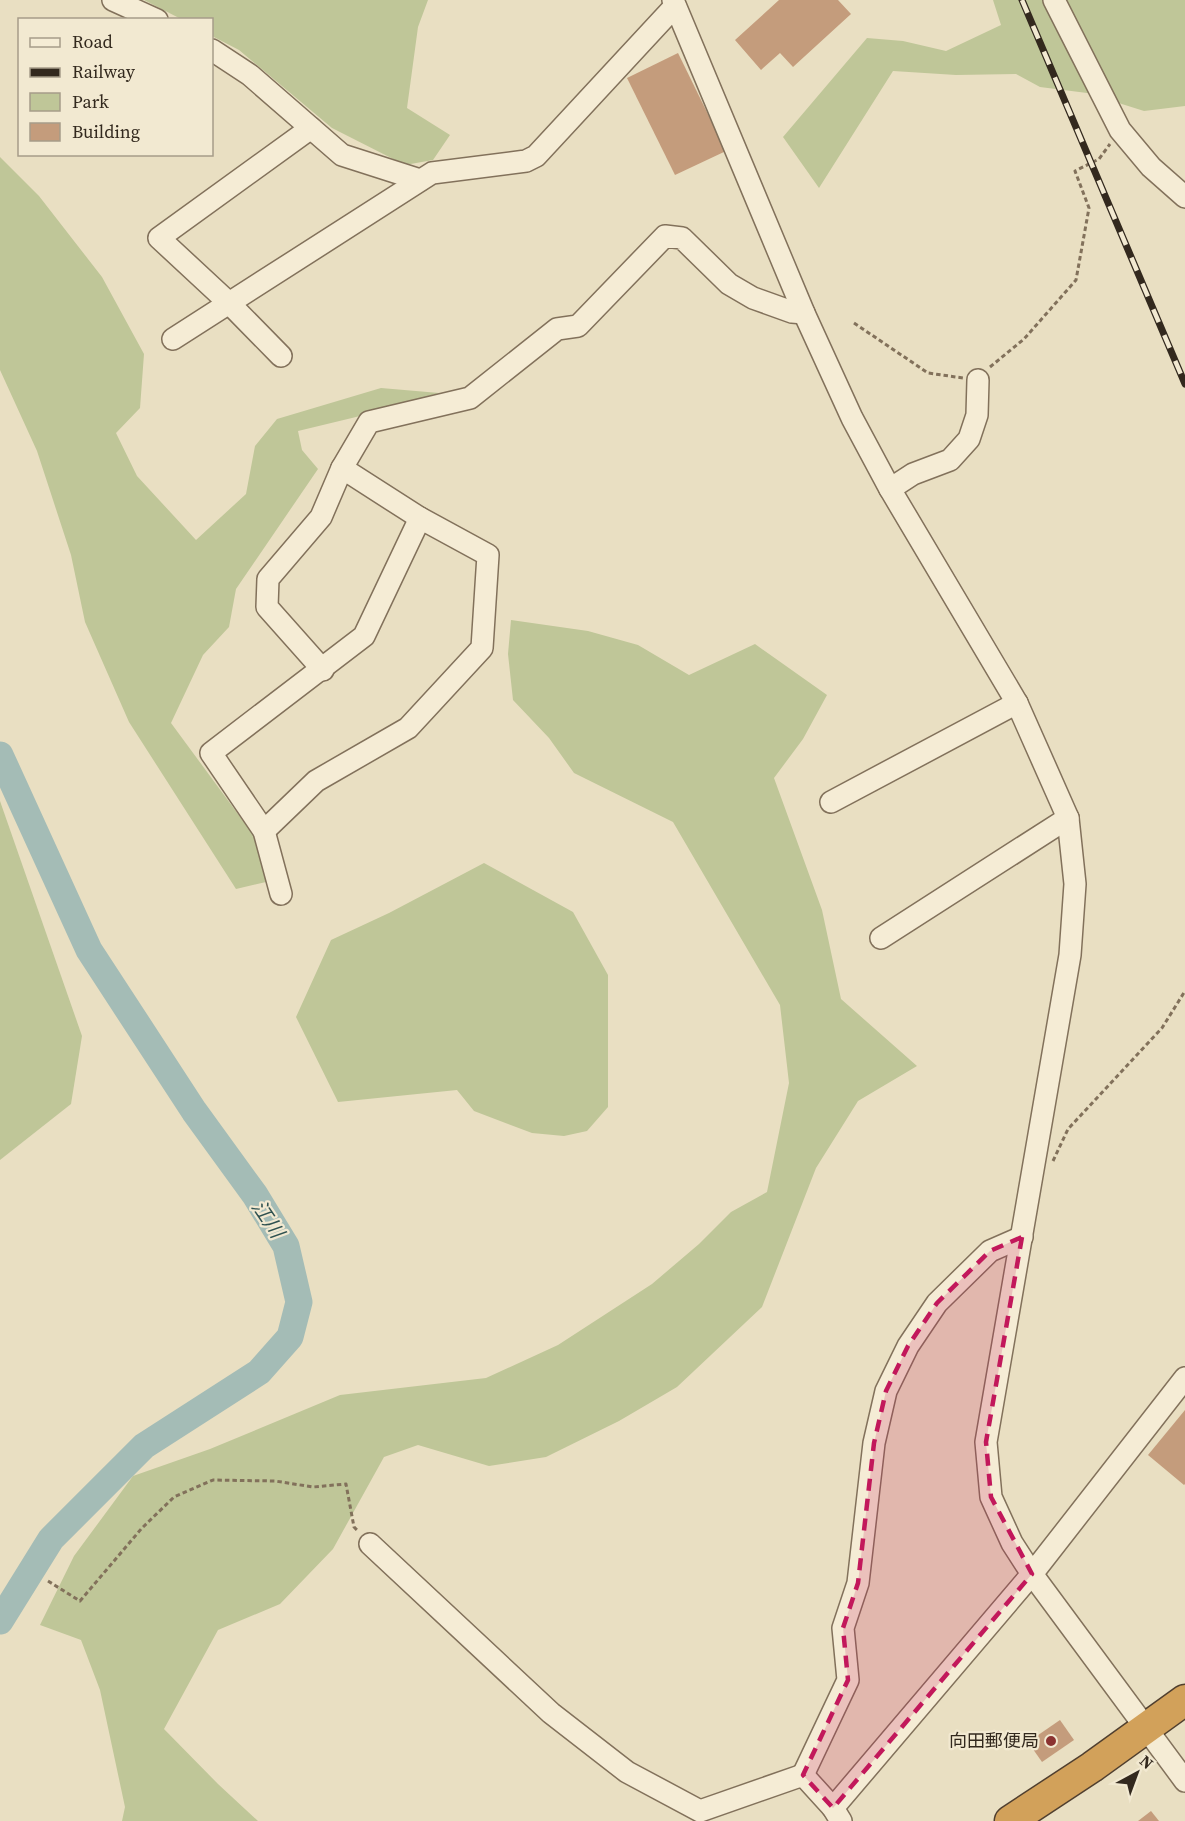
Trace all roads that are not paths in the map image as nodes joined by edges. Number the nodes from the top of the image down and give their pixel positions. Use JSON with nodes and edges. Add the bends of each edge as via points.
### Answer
{"nodes":[{"id":1,"x":113,"y":0,"type":"edge"},
{"id":2,"x":1054,"y":0,"type":"edge"},
{"id":3,"x":674,"y":3,"type":"edge"},
{"id":4,"x":153,"y":18,"type":"edge"},
{"id":5,"x":213,"y":51,"type":"edge"},
{"id":6,"x":311,"y":128,"type":"junction"},
{"id":7,"x":420,"y":180,"type":"junction"},
{"id":8,"x":1185,"y":197,"type":"edge"},
{"id":9,"x":229,"y":303,"type":"junction"},
{"id":10,"x":804,"y":314,"type":"junction"},
{"id":11,"x":173,"y":339,"type":"dead end"},
{"id":12,"x":281,"y":357,"type":"dead end"},
{"id":13,"x":978,"y":381,"type":"road end"},
{"id":14,"x":342,"y":468,"type":"junction"},
{"id":15,"x":890,"y":489,"type":"junction"},
{"id":16,"x":420,"y":518,"type":"junction"},
{"id":17,"x":322,"y":670,"type":"junction"},
{"id":18,"x":1017,"y":703,"type":"junction"},
{"id":19,"x":831,"y":802,"type":"dead end"},
{"id":20,"x":1068,"y":818,"type":"junction"},
{"id":21,"x":264,"y":831,"type":"junction"},
{"id":22,"x":280,"y":894,"type":"dead end"},
{"id":23,"x":881,"y":938,"type":"dead end"},
{"id":24,"x":1022,"y":1237,"type":"junction"},
{"id":25,"x":1185,"y":1378,"type":"edge"},
{"id":26,"x":370,"y":1544,"type":"road end"},
{"id":27,"x":1032,"y":1574,"type":"junction"},
{"id":28,"x":1185,"y":1700,"type":"edge"},
{"id":29,"x":1147,"y":1728,"type":"junction"},
{"id":30,"x":803,"y":1775,"type":"junction"},
{"id":31,"x":1185,"y":1781,"type":"edge"},
{"id":32,"x":837,"y":1814,"type":"edge"},
{"id":33,"x":1010,"y":1821,"type":"edge"}],
"edges":[{"from":1,"to":4,"type":"street"},
{"from":2,"to":8,"type":"street","via":[[1120,130],[1151,167]]},
{"from":3,"to":7,"type":"street","via":[[536,156],[526,161],[432,173]]},
{"from":3,"to":10,"type":"street"},
{"from":5,"to":6,"type":"street","via":[[250,75]]},
{"from":6,"to":7,"type":"street","via":[[342,155]]},
{"from":6,"to":9,"type":"street","via":[[159,238]]},
{"from":7,"to":9,"type":"street"},
{"from":9,"to":11,"type":"street"},
{"from":9,"to":12,"type":"street"},
{"from":10,"to":14,"type":"street","via":[[753,298],[729,284],[682,238],[665,236],[578,326],[557,329],[470,398],[369,422]]},
{"from":10,"to":15,"type":"street"},
{"from":13,"to":15,"type":"street","via":[[977,415],[969,439],[950,460],[914,474]]},
{"from":14,"to":16,"type":"street"},
{"from":14,"to":17,"type":"street","via":[[321,517],[268,579],[267,607]]},
{"from":15,"to":18,"type":"street"},
{"from":16,"to":17,"type":"street","via":[[364,636]]},
{"from":16,"to":21,"type":"street","via":[[488,555],[482,648],[408,728],[316,781]]},
{"from":17,"to":21,"type":"street","via":[[211,753]]},
{"from":18,"to":19,"type":"street"},
{"from":18,"to":20,"type":"street"},
{"from":20,"to":23,"type":"street"},
{"from":20,"to":24,"type":"street","via":[[1075,884],[1070,955]]},
{"from":21,"to":22,"type":"street"},
{"from":24,"to":27,"type":"street","via":[[987,1442],[991,1497],[1012,1543]]},
{"from":24,"to":30,"type":"street","via":[[990,1251],[938,1303],[908,1346],[886,1391],[874,1443],[858,1584],[843,1628],[849,1680]]},
{"from":25,"to":27,"type":"street"},
{"from":26,"to":30,"type":"street","via":[[551,1713],[627,1772],[700,1811]]},
{"from":27,"to":29,"type":"street"},
{"from":27,"to":32,"type":"street"},
{"from":28,"to":29,"type":"highway"},
{"from":29,"to":31,"type":"street"},
{"from":29,"to":33,"type":"highway"},
{"from":30,"to":32,"type":"street"}]}
